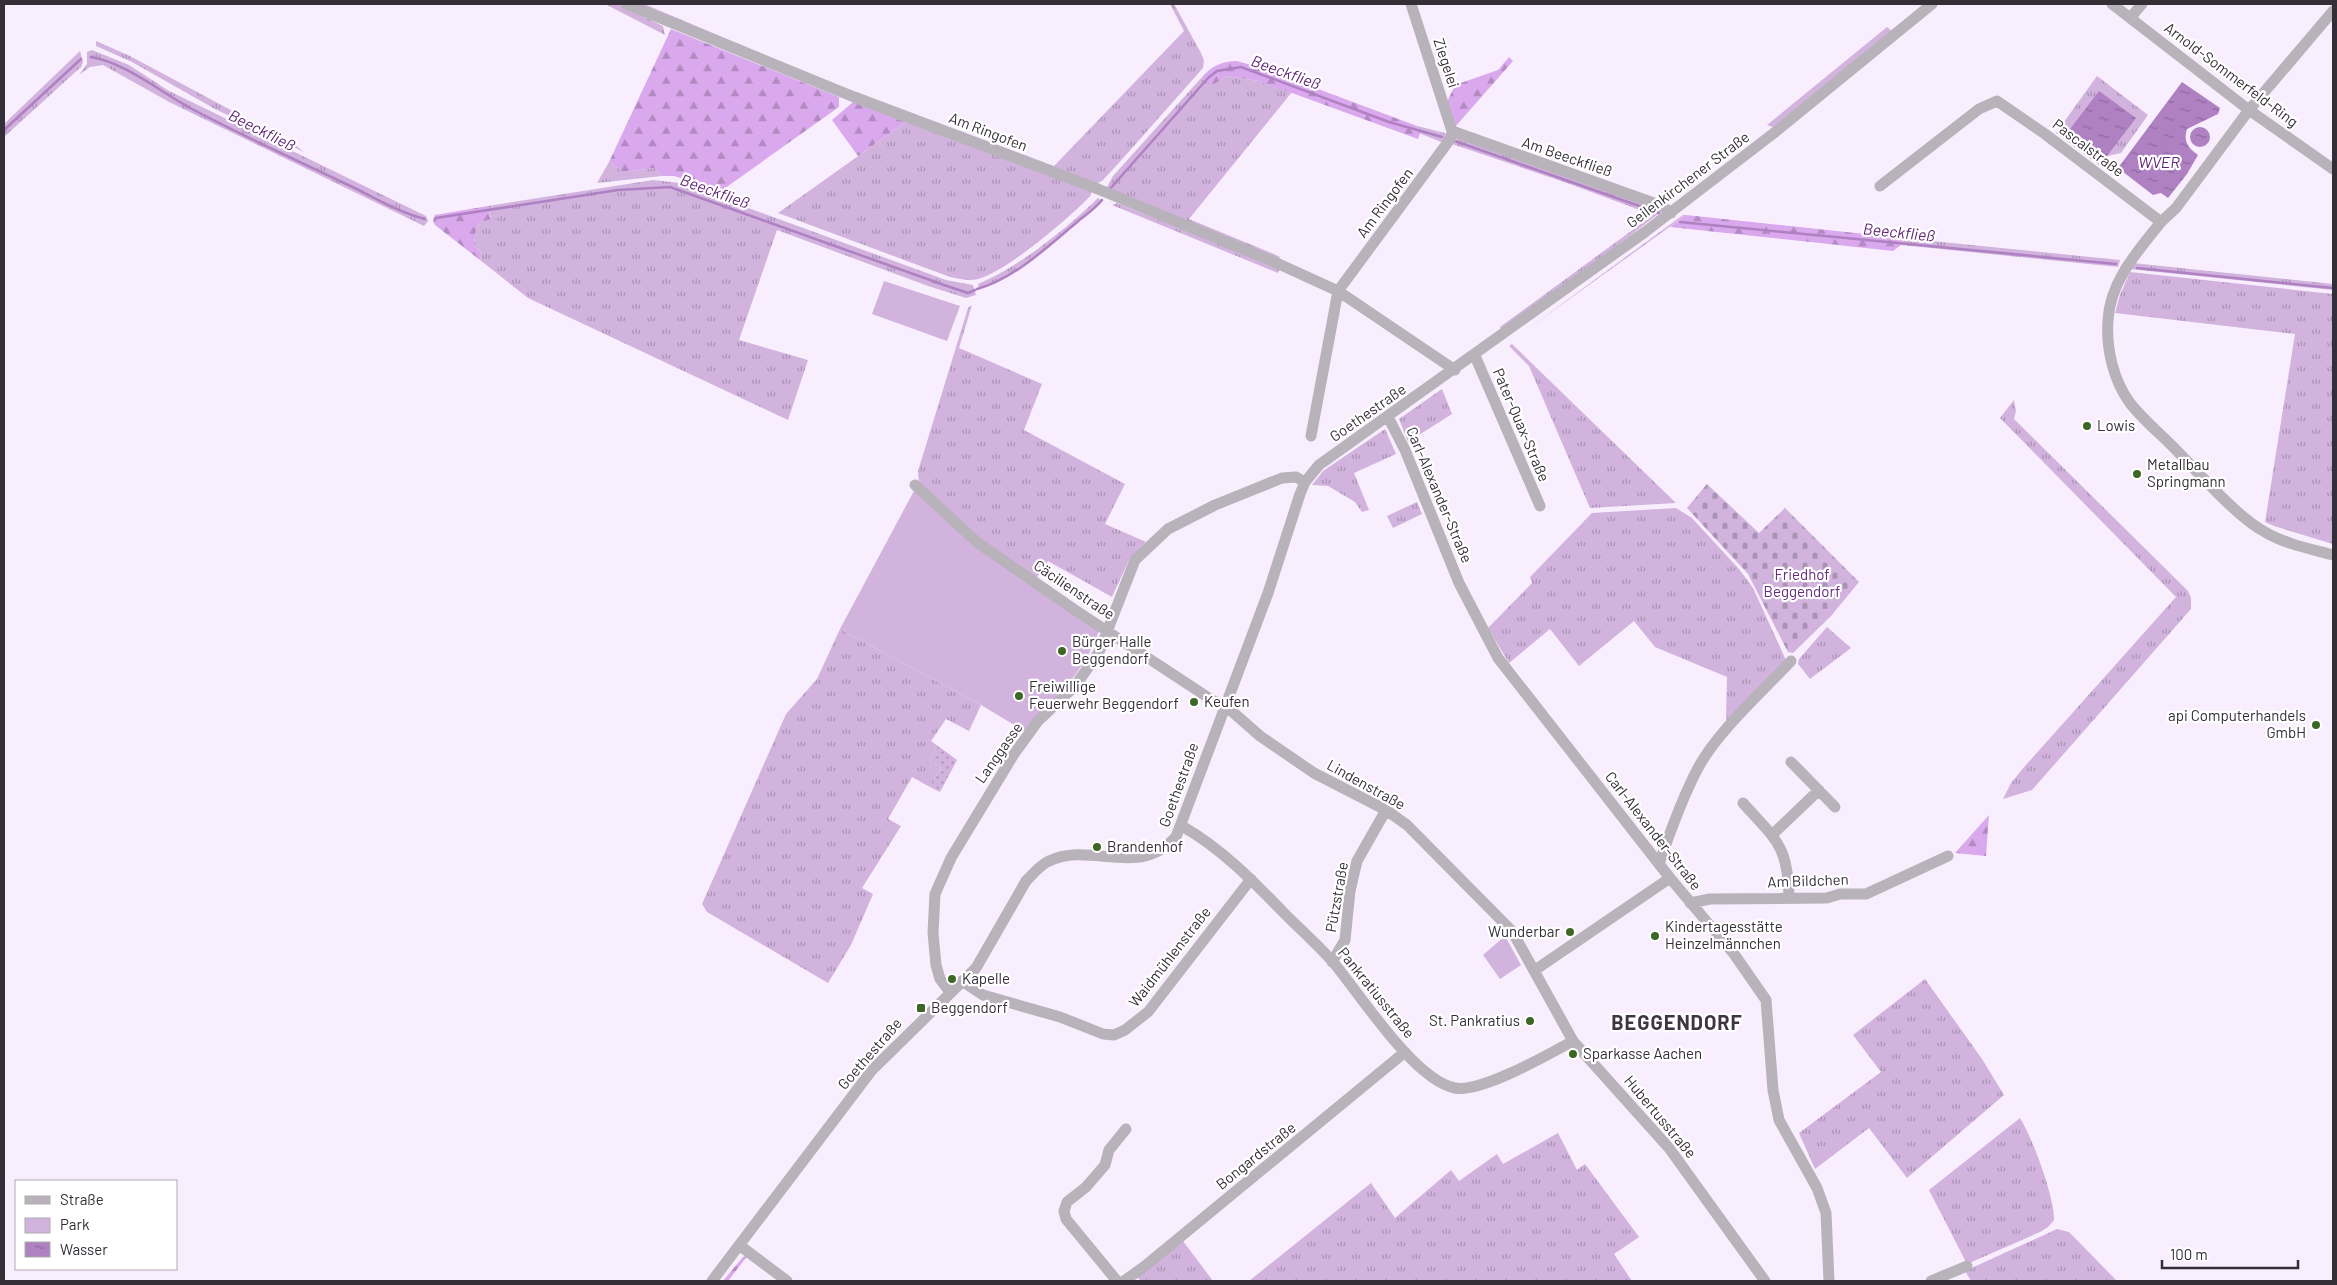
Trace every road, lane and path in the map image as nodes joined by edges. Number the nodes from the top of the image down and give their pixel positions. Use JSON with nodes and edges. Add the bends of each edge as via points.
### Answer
{"nodes":[{"id":1,"x":626,"y":4,"type":"edge"},
{"id":2,"x":1411,"y":4,"type":"edge"},
{"id":3,"x":1932,"y":4,"type":"edge"},
{"id":4,"x":2112,"y":4,"type":"edge"},
{"id":5,"x":2142,"y":4,"type":"edge"},
{"id":6,"x":2333,"y":11,"type":"edge"},
{"id":7,"x":2131,"y":17,"type":"junction"},
{"id":8,"x":2249,"y":110,"type":"junction"},
{"id":9,"x":1452,"y":131,"type":"junction"},
{"id":10,"x":2333,"y":169,"type":"edge"},
{"id":11,"x":1880,"y":186,"type":"dead end"},
{"id":12,"x":1672,"y":212,"type":"junction"},
{"id":13,"x":2161,"y":222,"type":"junction"},
{"id":14,"x":1338,"y":291,"type":"junction"},
{"id":15,"x":1475,"y":356,"type":"junction"},
{"id":16,"x":1455,"y":370,"type":"junction"},
{"id":17,"x":1388,"y":417,"type":"junction"},
{"id":18,"x":1312,"y":436,"type":"dead end"},
{"id":19,"x":1306,"y":482,"type":"junction"},
{"id":20,"x":915,"y":485,"type":"dead end"},
{"id":21,"x":1540,"y":506,"type":"dead end"},
{"id":22,"x":2333,"y":555,"type":"edge"},
{"id":23,"x":1108,"y":630,"type":"junction"},
{"id":24,"x":1791,"y":661,"type":"dead end"},
{"id":25,"x":1227,"y":707,"type":"junction"},
{"id":26,"x":1791,"y":762,"type":"dead end"},
{"id":27,"x":1819,"y":790,"type":"junction"},
{"id":28,"x":1743,"y":803,"type":"dead end"},
{"id":29,"x":1835,"y":807,"type":"dead end"},
{"id":30,"x":1386,"y":810,"type":"junction"},
{"id":31,"x":1182,"y":826,"type":"junction"},
{"id":32,"x":1772,"y":835,"type":"junction"},
{"id":33,"x":1948,"y":856,"type":"dead end"},
{"id":34,"x":1659,"y":864,"type":"junction"},
{"id":35,"x":1670,"y":878,"type":"junction"},
{"id":36,"x":1252,"y":879,"type":"junction"},
{"id":37,"x":1789,"y":897,"type":"junction"},
{"id":38,"x":1690,"y":903,"type":"junction"},
{"id":39,"x":1332,"y":962,"type":"junction"},
{"id":40,"x":1535,"y":970,"type":"junction"},
{"id":41,"x":962,"y":981,"type":"junction"},
{"id":42,"x":950,"y":992,"type":"junction"},
{"id":43,"x":1573,"y":1041,"type":"junction"},
{"id":44,"x":1405,"y":1052,"type":"junction"},
{"id":45,"x":1126,"y":1129,"type":"dead end"},
{"id":46,"x":739,"y":1245,"type":"junction"},
{"id":47,"x":1967,"y":1266,"type":"dead end"},
{"id":48,"x":712,"y":1281,"type":"edge"},
{"id":49,"x":787,"y":1281,"type":"edge"},
{"id":50,"x":1117,"y":1281,"type":"edge"},
{"id":51,"x":1124,"y":1281,"type":"edge"},
{"id":52,"x":1765,"y":1281,"type":"edge"},
{"id":53,"x":1828,"y":1281,"type":"edge"},
{"id":54,"x":1931,"y":1281,"type":"edge"}],
"edges":[{"from":1,"to":14,"type":"street","name":"Am Ringofen","via":[[845,94],[1098,190]]},
{"from":2,"to":9,"type":"street","name":"Ziegelei"},
{"from":3,"to":12,"type":"street","name":"Geilenkirchener Straße"},
{"from":4,"to":7,"type":"street","name":"Arnold-Sommerfeld-Ring"},
{"from":5,"to":7,"type":"street"},
{"from":6,"to":8,"type":"street"},
{"from":7,"to":8,"type":"street","name":"Arnold-Sommerfeld-Ring"},
{"from":8,"to":10,"type":"street","name":"Arnold-Sommerfeld-Ring"},
{"from":8,"to":13,"type":"street","via":[[2176,208]]},
{"from":9,"to":12,"type":"street","name":"Am Beeckfließ"},
{"from":9,"to":14,"type":"street","name":"Am Ringofen","via":[[1451,138]]},
{"from":11,"to":13,"type":"street","name":"Pascalstraße","via":[[1979,109],[1997,101]]},
{"from":12,"to":15,"type":"street","name":"Geilenkirchener Straße"},
{"from":13,"to":22,"type":"street","via":[[2124,270],[2111,300],[2108,347],[2114,372],[2130,403],[2258,528],[2278,538]]},
{"from":14,"to":16,"type":"street","name":"Am Ringofen"},
{"from":14,"to":18,"type":"street","name":"Am Ringofen"},
{"from":15,"to":16,"type":"street","name":"Geilenkirchener Straße"},
{"from":15,"to":21,"type":"street","name":"Pater-Quax-Straße"},
{"from":16,"to":17,"type":"street","name":"Goethestraße"},
{"from":17,"to":19,"type":"street","name":"Goethestraße","via":[[1319,466]]},
{"from":17,"to":34,"type":"street","name":"Carl-Alexander-Straße","via":[[1405,450],[1459,583],[1498,658]]},
{"from":19,"to":23,"type":"street","name":"Langgasse","via":[[1296,477],[1267,483],[1168,529],[1134,560]]},
{"from":19,"to":25,"type":"street","name":"Goethestraße"},
{"from":20,"to":23,"type":"street","name":"Cäcilienstraße","via":[[978,543]]},
{"from":23,"to":25,"type":"street","name":"Cäcilienstraße"},
{"from":23,"to":42,"type":"street","name":"Langgasse","via":[[1099,652],[1075,686],[1038,722],[1014,754],[956,851],[935,894],[933,932],[936,965],[940,979]]},
{"from":24,"to":34,"type":"street","via":[[1698,768]]},
{"from":25,"to":30,"type":"street","name":"Lindenstraße","via":[[1260,736],[1314,774]]},
{"from":25,"to":31,"type":"street","name":"Goethestraße","via":[[1200,771]]},
{"from":26,"to":27,"type":"street"},
{"from":27,"to":29,"type":"street"},
{"from":27,"to":32,"type":"street"},
{"from":28,"to":32,"type":"street"},
{"from":30,"to":39,"type":"street","name":"Pützstraße","via":[[1357,861],[1345,940]]},
{"from":30,"to":40,"type":"street","name":"Lindenstraße","via":[[1407,825],[1512,930]]},
{"from":31,"to":36,"type":"street","name":"Pankratiusstraße","via":[[1217,848]]},
{"from":31,"to":41,"type":"street","name":"Goethestraße","via":[[1166,849],[1154,855],[1137,858],[1071,856],[1043,864],[1026,882],[976,968]]},
{"from":32,"to":37,"type":"street","via":[[1783,849]]},
{"from":33,"to":37,"type":"street","name":"Am Bildchen","via":[[1866,894]]},
{"from":34,"to":35,"type":"street","name":"Carl-Alexander-Straße"},
{"from":35,"to":38,"type":"street","name":"Carl-Alexander-Straße"},
{"from":35,"to":40,"type":"street"},
{"from":36,"to":39,"type":"street","name":"Pankratiusstraße"},
{"from":36,"to":41,"type":"street","name":"Waidmühlenstraße","via":[[1148,1012],[1114,1035],[983,995]]},
{"from":37,"to":38,"type":"street","name":"Am Bildchen","via":[[1710,899]]},
{"from":38,"to":53,"type":"street","name":"Carl-Alexander-Straße","via":[[1734,954],[1766,1000],[1773,1090],[1779,1120],[1817,1188],[1826,1213]]},
{"from":39,"to":44,"type":"street","name":"Pankratiusstraße"},
{"from":40,"to":43,"type":"street","name":"Hubertusstraße"},
{"from":41,"to":42,"type":"street","name":"Goethestraße"},
{"from":42,"to":46,"type":"street","name":"Goethestraße","via":[[872,1070]]},
{"from":43,"to":44,"type":"street","name":"Pankratiusstraße","via":[[1533,1063],[1469,1089],[1442,1084]]},
{"from":43,"to":52,"type":"street","name":"Hubertusstraße","via":[[1669,1148]]},
{"from":44,"to":51,"type":"street","name":"Bongardstraße"},
{"from":45,"to":50,"type":"street","via":[[1109,1150],[1105,1164],[1086,1187],[1067,1202],[1064,1211],[1066,1219]]},
{"from":46,"to":48,"type":"street","name":"Goethestraße"},
{"from":46,"to":49,"type":"street"},
{"from":47,"to":54,"type":"street"}]}
